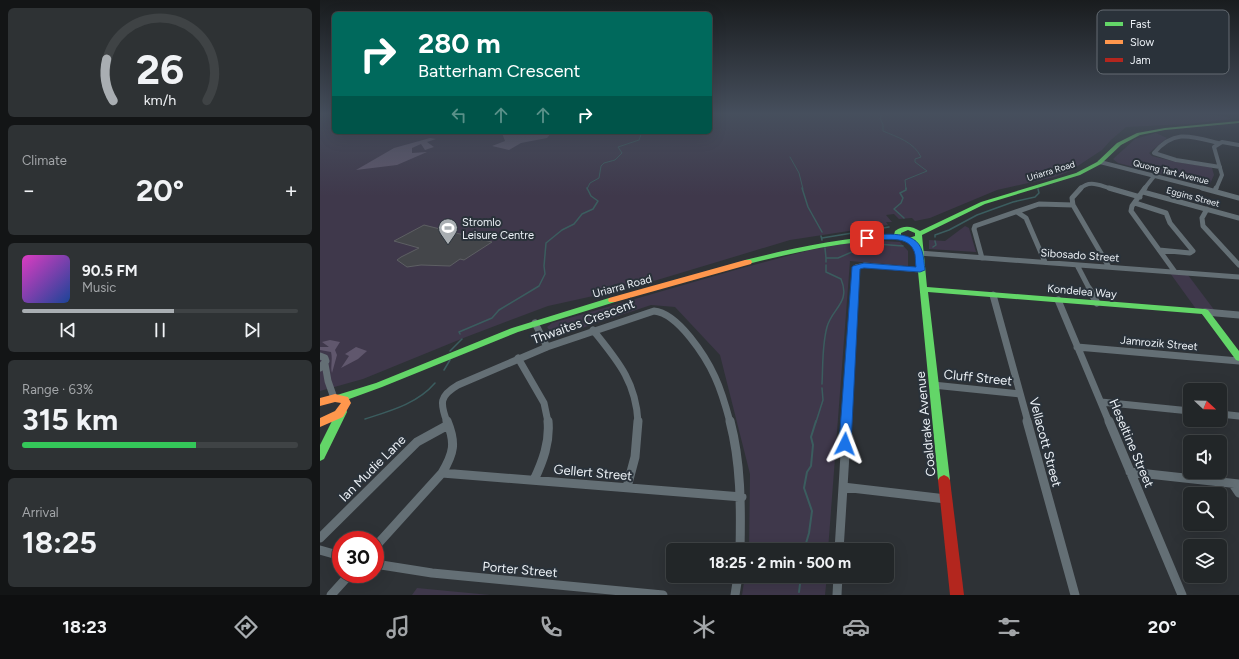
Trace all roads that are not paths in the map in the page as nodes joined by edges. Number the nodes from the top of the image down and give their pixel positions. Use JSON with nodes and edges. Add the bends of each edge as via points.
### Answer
{"nodes":[{"id":1,"x":1125,"y":141,"type":"edge"},
{"id":2,"x":1166,"y":141,"type":"edge"},
{"id":3,"x":1209,"y":141,"type":"edge"},
{"id":4,"x":1218,"y":143,"type":"junction"},
{"id":5,"x":1239,"y":145,"type":"edge"},
{"id":6,"x":1100,"y":162,"type":"junction"},
{"id":7,"x":1220,"y":167,"type":"junction"},
{"id":8,"x":1155,"y":176,"type":"junction"},
{"id":9,"x":1215,"y":191,"type":"junction"},
{"id":10,"x":1141,"y":194,"type":"junction"},
{"id":11,"x":1239,"y":196,"type":"edge"},
{"id":12,"x":1135,"y":203,"type":"junction"},
{"id":13,"x":1072,"y":205,"type":"junction"},
{"id":14,"x":1207,"y":209,"type":"junction"},
{"id":15,"x":1017,"y":212,"type":"junction"},
{"id":16,"x":1239,"y":218,"type":"edge"},
{"id":17,"x":915,"y":235,"type":"junction"},
{"id":18,"x":1159,"y":250,"type":"junction"},
{"id":19,"x":918,"y":252,"type":"junction"},
{"id":20,"x":982,"y":258,"type":"junction"},
{"id":21,"x":1045,"y":262,"type":"junction"},
{"id":22,"x":1077,"y":264,"type":"junction"},
{"id":23,"x":1239,"y":266,"type":"edge"},
{"id":24,"x":1109,"y":267,"type":"junction"},
{"id":25,"x":920,"y":270,"type":"junction"},
{"id":26,"x":1175,"y":272,"type":"junction"},
{"id":27,"x":1239,"y":277,"type":"edge"},
{"id":28,"x":922,"y":289,"type":"junction"},
{"id":29,"x":993,"y":295,"type":"junction"},
{"id":30,"x":1058,"y":300,"type":"junction"},
{"id":31,"x":1097,"y":303,"type":"junction"},
{"id":32,"x":1205,"y":312,"type":"junction"},
{"id":33,"x":1239,"y":315,"type":"edge"},
{"id":34,"x":535,"y":323,"type":"junction"},
{"id":35,"x":592,"y":330,"type":"junction"},
{"id":36,"x":547,"y":347,"type":"junction"},
{"id":37,"x":1077,"y":347,"type":"junction"},
{"id":38,"x":320,"y":356,"type":"edge"},
{"id":39,"x":518,"y":358,"type":"junction"},
{"id":40,"x":1239,"y":358,"type":"edge"},
{"id":41,"x":1239,"y":361,"type":"edge"},
{"id":42,"x":322,"y":366,"type":"edge"},
{"id":43,"x":933,"y":385,"type":"junction"},
{"id":44,"x":1020,"y":394,"type":"junction"},
{"id":45,"x":320,"y":402,"type":"edge"},
{"id":46,"x":1101,"y":402,"type":"junction"},
{"id":47,"x":341,"y":403,"type":"junction"},
{"id":48,"x":1183,"y":410,"type":"edge"},
{"id":49,"x":1227,"y":415,"type":"edge"},
{"id":50,"x":1239,"y":416,"type":"edge"},
{"id":51,"x":320,"y":423,"type":"edge"},
{"id":52,"x":448,"y":425,"type":"junction"},
{"id":53,"x":320,"y":456,"type":"edge"},
{"id":54,"x":1130,"y":472,"type":"junction"},
{"id":55,"x":442,"y":473,"type":"junction"},
{"id":56,"x":534,"y":480,"type":"junction"},
{"id":57,"x":1236,"y":484,"type":"edge"},
{"id":58,"x":627,"y":487,"type":"junction"},
{"id":59,"x":843,"y":487,"type":"junction"},
{"id":60,"x":1239,"y":493,"type":"edge"},
{"id":61,"x":742,"y":497,"type":"junction"},
{"id":62,"x":946,"y":499,"type":"junction"},
{"id":63,"x":384,"y":537,"type":"edge"},
{"id":64,"x":320,"y":538,"type":"edge"},
{"id":65,"x":740,"y":543,"type":"edge"},
{"id":66,"x":839,"y":543,"type":"edge"},
{"id":67,"x":320,"y":550,"type":"edge"},
{"id":68,"x":332,"y":553,"type":"edge"},
{"id":69,"x":384,"y":565,"type":"edge"},
{"id":70,"x":342,"y":583,"type":"edge"},
{"id":71,"x":737,"y":583,"type":"edge"},
{"id":72,"x":837,"y":583,"type":"edge"},
{"id":73,"x":331,"y":595,"type":"edge"},
{"id":74,"x":663,"y":595,"type":"edge"},
{"id":75,"x":735,"y":595,"type":"edge"},
{"id":76,"x":836,"y":595,"type":"edge"},
{"id":77,"x":957,"y":595,"type":"edge"},
{"id":78,"x":1075,"y":595,"type":"edge"},
{"id":79,"x":1182,"y":595,"type":"edge"}],
"edges":[{"from":1,"to":6,"type":"street","name":"Uriarra Road"},
{"from":2,"to":7,"type":"street","via":[[1154,153],[1176,160]]},
{"from":3,"to":4,"type":"street"},
{"from":4,"to":5,"type":"street"},
{"from":4,"to":7,"type":"street","via":[[1214,147]]},
{"from":6,"to":8,"type":"street","name":"Quong Tart Avenue"},
{"from":6,"to":17,"type":"street","name":"Uriarra Road","via":[[1078,174],[983,203]]},
{"from":7,"to":9,"type":"street","via":[[1222,175]]},
{"from":8,"to":9,"type":"street","name":"Quong Tart Avenue"},
{"from":8,"to":10,"type":"street"},
{"from":9,"to":11,"type":"street","name":"Quong Tart Avenue"},
{"from":10,"to":12,"type":"street"},
{"from":10,"to":13,"type":"street","name":"Eggins Street","via":[[1087,183],[1073,197]]},
{"from":10,"to":14,"type":"street","name":"Eggins Street"},
{"from":12,"to":18,"type":"street","via":[[1131,213]]},
{"from":12,"to":18,"type":"street","via":[[1165,212],[1170,223],[1193,251]]},
{"from":13,"to":15,"type":"street","via":[[1043,204]]},
{"from":13,"to":24,"type":"street"},
{"from":14,"to":16,"type":"street","name":"Eggins Street"},
{"from":14,"to":23,"type":"street","via":[[1202,218],[1203,226]]},
{"from":15,"to":20,"type":"street","via":[[974,227]]},
{"from":15,"to":21,"type":"street","via":[[1026,218]]},
{"from":17,"to":19,"type":"street","name":"Coaldrake Avenue"},
{"from":17,"to":34,"type":"street","name":"Uriarra Road","via":[[902,229],[898,231],[899,235],[804,247]]},
{"from":18,"to":26,"type":"street"},
{"from":19,"to":20,"type":"street","name":"Sibosado Street"},
{"from":19,"to":25,"type":"street","name":"Coaldrake Avenue"},
{"from":20,"to":21,"type":"street","name":"Sibosado Street"},
{"from":21,"to":22,"type":"street","name":"Sibosado Street"},
{"from":22,"to":24,"type":"street","name":"Sibosado Street"},
{"from":22,"to":31,"type":"street"},
{"from":24,"to":26,"type":"street","name":"Sibosado Street"},
{"from":25,"to":28,"type":"street","name":"Coaldrake Avenue"},
{"from":25,"to":59,"type":"street","via":[[864,265],[856,267]]},
{"from":26,"to":27,"type":"street","name":"Sibosado Street"},
{"from":28,"to":29,"type":"street","name":"Kondelea Way"},
{"from":28,"to":43,"type":"street","name":"Coaldrake Avenue"},
{"from":29,"to":30,"type":"street","name":"Kondelea Way"},
{"from":29,"to":44,"type":"street","name":"Vellacott Street"},
{"from":30,"to":31,"type":"street","name":"Kondelea Way"},
{"from":30,"to":37,"type":"street","name":"Heseltine Street"},
{"from":31,"to":32,"type":"street","name":"Kondelea Way"},
{"from":32,"to":33,"type":"street","name":"Kondelea Way"},
{"from":32,"to":40,"type":"street"},
{"from":34,"to":36,"type":"street"},
{"from":34,"to":47,"type":"street","name":"Uriarra Road","via":[[449,355]]},
{"from":35,"to":36,"type":"street","name":"Thwaites Crescent"},
{"from":35,"to":58,"type":"street","via":[[622,368],[636,398],[639,426],[637,447]]},
{"from":35,"to":61,"type":"street","name":"Thwaites Crescent","via":[[654,310],[668,315],[686,333],[703,354],[720,388],[734,435]]},
{"from":36,"to":39,"type":"street","name":"Thwaites Crescent"},
{"from":37,"to":41,"type":"street","name":"Jamrozik Street"},
{"from":37,"to":46,"type":"street","name":"Heseltine Street"},
{"from":38,"to":42,"type":"street","via":[[325,358]]},
{"from":39,"to":52,"type":"street","name":"Thwaites Crescent","via":[[448,392],[440,405]]},
{"from":39,"to":56,"type":"street","via":[[544,402],[548,415],[548,438]]},
{"from":42,"to":47,"type":"street","via":[[329,388]]},
{"from":43,"to":44,"type":"street","name":"Cluff Street"},
{"from":43,"to":62,"type":"street","name":"Coaldrake Avenue"},
{"from":44,"to":78,"type":"street","name":"Vellacott Street"},
{"from":45,"to":47,"type":"street"},
{"from":46,"to":48,"type":"street"},
{"from":46,"to":54,"type":"street","name":"Heseltine Street"},
{"from":47,"to":51,"type":"street","via":[[334,418]]},
{"from":47,"to":53,"type":"street"},
{"from":49,"to":50,"type":"street"},
{"from":52,"to":55,"type":"street","name":"Thwaites Crescent","via":[[454,446],[450,461]]},
{"from":52,"to":64,"type":"street","name":"Ian Mudie Lane","via":[[417,442]]},
{"from":54,"to":57,"type":"street"},
{"from":54,"to":79,"type":"street","name":"Heseltine Street"},
{"from":55,"to":56,"type":"street","name":"Gellert Street"},
{"from":55,"to":63,"type":"street","name":"Thwaites Crescent"},
{"from":56,"to":58,"type":"street","name":"Gellert Street"},
{"from":57,"to":60,"type":"street"},
{"from":58,"to":61,"type":"street","name":"Gellert Street"},
{"from":59,"to":62,"type":"street"},
{"from":59,"to":66,"type":"street"},
{"from":61,"to":65,"type":"street","name":"Thwaites Crescent"},
{"from":62,"to":77,"type":"street","name":"Coaldrake Avenue"},
{"from":67,"to":68,"type":"street"},
{"from":69,"to":74,"type":"street","name":"Porter Street","via":[[432,573]]},
{"from":70,"to":73,"type":"street"},
{"from":71,"to":75,"type":"street"},
{"from":72,"to":76,"type":"street"}]}
